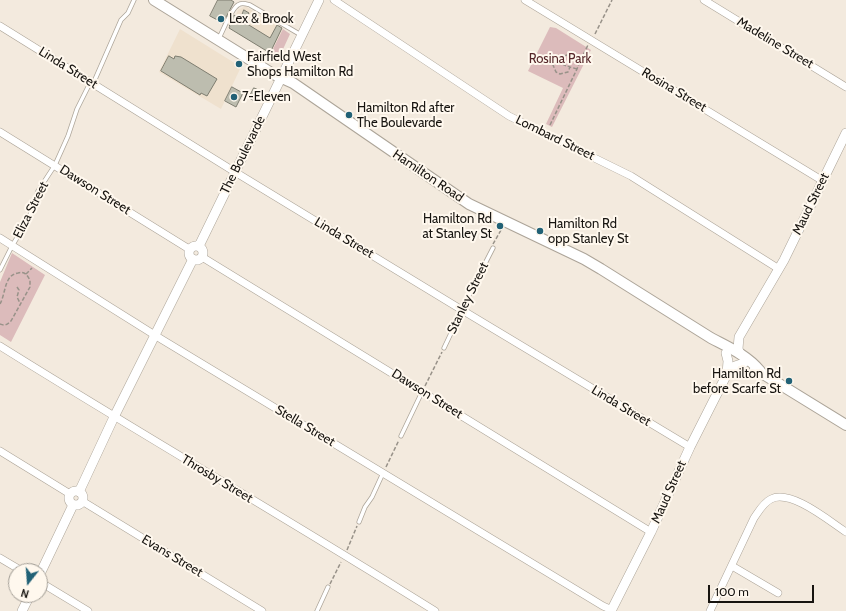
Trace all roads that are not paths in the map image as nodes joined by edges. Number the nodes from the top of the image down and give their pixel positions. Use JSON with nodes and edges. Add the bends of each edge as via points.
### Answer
{"nodes":[{"id":1,"x":134,"y":0,"type":"edge"},
{"id":2,"x":154,"y":0,"type":"edge"},
{"id":3,"x":319,"y":0,"type":"edge"},
{"id":4,"x":334,"y":0,"type":"edge"},
{"id":5,"x":525,"y":0,"type":"edge"},
{"id":6,"x":704,"y":0,"type":"edge"},
{"id":7,"x":0,"y":26,"type":"edge"},
{"id":8,"x":302,"y":36,"type":"junction"},
{"id":9,"x":219,"y":40,"type":"junction"},
{"id":10,"x":281,"y":78,"type":"junction"},
{"id":11,"x":93,"y":84,"type":"junction"},
{"id":12,"x":846,"y":87,"type":"edge"},
{"id":13,"x":0,"y":132,"type":"edge"},
{"id":14,"x":846,"y":133,"type":"edge"},
{"id":15,"x":55,"y":165,"type":"junction"},
{"id":16,"x":235,"y":172,"type":"junction"},
{"id":17,"x":823,"y":181,"type":"junction"},
{"id":18,"x":0,"y":238,"type":"edge"},
{"id":19,"x":12,"y":246,"type":"junction"},
{"id":20,"x":199,"y":246,"type":"junction"},
{"id":21,"x":493,"y":248,"type":"road end"},
{"id":22,"x":189,"y":249,"type":"junction"},
{"id":23,"x":202,"y":256,"type":"junction"},
{"id":24,"x":193,"y":259,"type":"junction"},
{"id":25,"x":779,"y":269,"type":"junction"},
{"id":26,"x":0,"y":270,"type":"edge"},
{"id":27,"x":462,"y":310,"type":"junction"},
{"id":28,"x":155,"y":335,"type":"junction"},
{"id":29,"x":739,"y":337,"type":"junction"},
{"id":30,"x":0,"y":346,"type":"edge"},
{"id":31,"x":444,"y":348,"type":"road end"},
{"id":32,"x":724,"y":348,"type":"junction"},
{"id":33,"x":742,"y":359,"type":"junction"},
{"id":34,"x":727,"y":374,"type":"junction"},
{"id":35,"x":423,"y":391,"type":"junction"},
{"id":36,"x":114,"y":418,"type":"junction"},
{"id":37,"x":846,"y":425,"type":"edge"},
{"id":38,"x":401,"y":436,"type":"road end"},
{"id":39,"x":690,"y":447,"type":"junction"},
{"id":40,"x":0,"y":451,"type":"edge"},
{"id":41,"x":383,"y":473,"type":"junction"},
{"id":42,"x":80,"y":492,"type":"junction"},
{"id":43,"x":70,"y":494,"type":"junction"},
{"id":44,"x":82,"y":501,"type":"junction"},
{"id":45,"x":73,"y":505,"type":"junction"},
{"id":46,"x":359,"y":522,"type":"road end"},
{"id":47,"x":651,"y":532,"type":"junction"},
{"id":48,"x":846,"y":532,"type":"edge"},
{"id":49,"x":45,"y":563,"type":"edge"},
{"id":50,"x":732,"y":566,"type":"junction"},
{"id":51,"x":48,"y":587,"type":"edge"},
{"id":52,"x":328,"y":587,"type":"road end"},
{"id":53,"x":778,"y":593,"type":"dead end"},
{"id":54,"x":88,"y":611,"type":"edge"},
{"id":55,"x":262,"y":611,"type":"edge"},
{"id":56,"x":317,"y":611,"type":"edge"},
{"id":57,"x":435,"y":611,"type":"edge"},
{"id":58,"x":611,"y":611,"type":"edge"},
{"id":59,"x":710,"y":611,"type":"edge"}],
"edges":[{"from":1,"to":11,"type":"lane","name":"Eliza Street","via":[[128,14],[120,20]]},
{"from":2,"to":9,"type":"main road","name":"Hamilton Road"},
{"from":3,"to":8,"type":"street","name":"The Boulevarde"},
{"from":4,"to":25,"type":"street","name":"Lombard Street","via":[[509,116],[631,176]]},
{"from":5,"to":17,"type":"street","name":"Rosina Street"},
{"from":6,"to":12,"type":"street","name":"Madeline Street"},
{"from":7,"to":11,"type":"street","name":"Linda Street"},
{"from":8,"to":9,"type":"lane","via":[[244,3],[234,10]]},
{"from":8,"to":10,"type":"street","name":"The Boulevarde"},
{"from":9,"to":10,"type":"main road","name":"Hamilton Road"},
{"from":10,"to":16,"type":"street","name":"The Boulevarde"},
{"from":10,"to":32,"type":"main road","name":"Hamilton Road","via":[[469,204],[584,259]]},
{"from":11,"to":15,"type":"lane","name":"Eliza Street","via":[[88,87],[77,109]]},
{"from":11,"to":16,"type":"street","name":"Linda Street"},
{"from":13,"to":15,"type":"street","name":"Dawson Street"},
{"from":14,"to":17,"type":"street","name":"Maud Street"},
{"from":15,"to":19,"type":"lane","name":"Eliza Street","via":[[38,191],[29,218]]},
{"from":15,"to":22,"type":"street","name":"Dawson Street"},
{"from":16,"to":20,"type":"street","name":"The Boulevarde"},
{"from":16,"to":27,"type":"street","name":"Linda Street"},
{"from":17,"to":25,"type":"street","name":"Maud Street"},
{"from":18,"to":19,"type":"street","name":"Stella Street"},
{"from":19,"to":26,"type":"lane","name":"Eliza Street"},
{"from":19,"to":28,"type":"street","name":"Stella Street"},
{"from":20,"to":22,"type":"street","via":[[195,245]]},
{"from":20,"to":23,"type":"street","via":[[203,252]]},
{"from":21,"to":27,"type":"lane","name":"Stanley Street"},
{"from":22,"to":24,"type":"street","via":[[189,255]]},
{"from":23,"to":24,"type":"street"},
{"from":23,"to":35,"type":"street","name":"Dawson Street"},
{"from":24,"to":28,"type":"street"},
{"from":25,"to":29,"type":"street","name":"Maud Street"},
{"from":27,"to":31,"type":"lane","name":"Stanley Street"},
{"from":27,"to":39,"type":"street","name":"Linda Street"},
{"from":28,"to":36,"type":"street"},
{"from":28,"to":41,"type":"street","name":"Stella Street"},
{"from":29,"to":32,"type":"street"},
{"from":29,"to":33,"type":"street","via":[[738,349]]},
{"from":30,"to":36,"type":"street","name":"Throsby Street"},
{"from":32,"to":33,"type":"main road","name":"Hamilton Road"},
{"from":32,"to":34,"type":"street","name":"Maud Street","via":[[728,361]]},
{"from":33,"to":34,"type":"street","name":"Maud Street"},
{"from":33,"to":37,"type":"main road","name":"Hamilton Road","via":[[753,362],[760,371]]},
{"from":34,"to":39,"type":"street","name":"Maud Street"},
{"from":35,"to":38,"type":"lane"},
{"from":35,"to":47,"type":"street","name":"Dawson Street"},
{"from":36,"to":42,"type":"street"},
{"from":36,"to":57,"type":"street","name":"Throsby Street"},
{"from":39,"to":47,"type":"street","name":"Maud Street"},
{"from":40,"to":43,"type":"street"},
{"from":41,"to":46,"type":"lane"},
{"from":41,"to":58,"type":"street","name":"Stella Street"},
{"from":42,"to":43,"type":"street"},
{"from":42,"to":44,"type":"street"},
{"from":43,"to":45,"type":"street","via":[[69,500]]},
{"from":44,"to":45,"type":"street","via":[[78,505]]},
{"from":44,"to":55,"type":"street","name":"Evans Street"},
{"from":45,"to":49,"type":"street"},
{"from":47,"to":58,"type":"street","name":"Maud Street"},
{"from":48,"to":50,"type":"street","via":[[799,502],[785,497],[772,498],[763,505],[754,518]]},
{"from":50,"to":53,"type":"street"},
{"from":50,"to":59,"type":"street"},
{"from":51,"to":54,"type":"street"},
{"from":52,"to":56,"type":"lane"}]}
